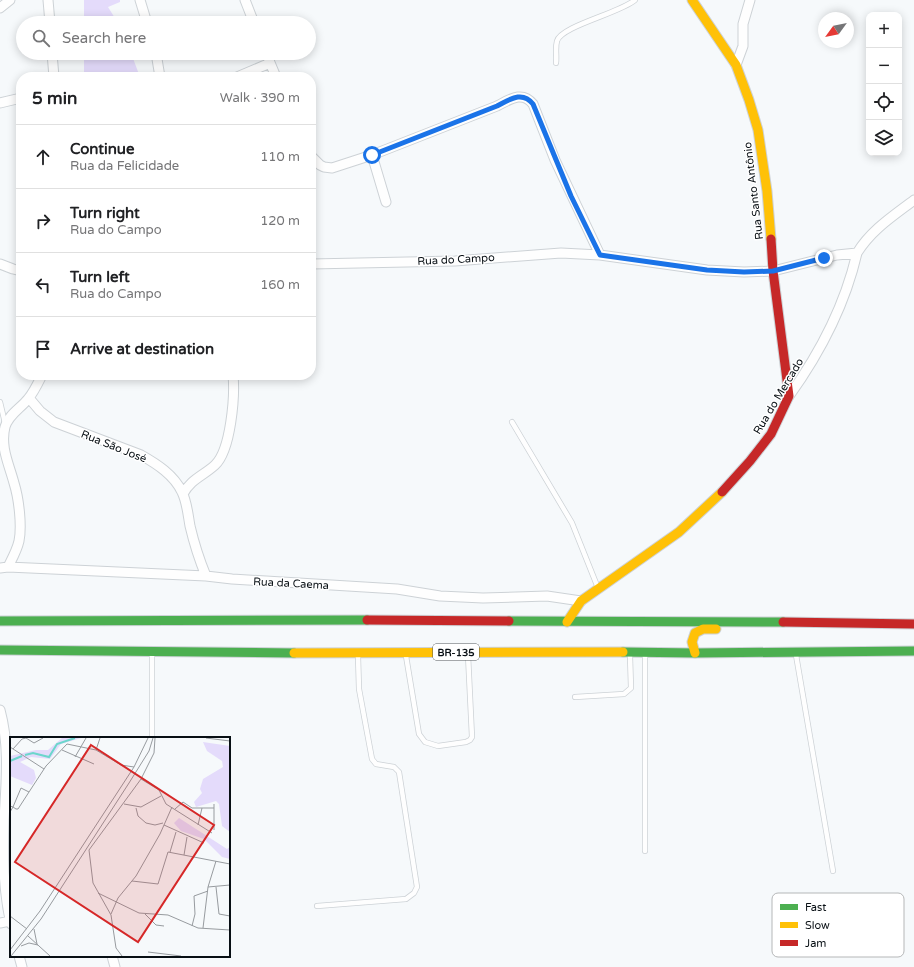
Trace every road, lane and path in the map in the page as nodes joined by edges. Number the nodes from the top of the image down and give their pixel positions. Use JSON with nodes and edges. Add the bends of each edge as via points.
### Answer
{"nodes":[{"id":1,"x":10,"y":0,"type":"edge"},
{"id":2,"x":44,"y":0,"type":"edge"},
{"id":3,"x":48,"y":0,"type":"edge"},
{"id":4,"x":140,"y":0,"type":"edge"},
{"id":5,"x":245,"y":0,"type":"edge"},
{"id":6,"x":635,"y":0,"type":"edge"},
{"id":7,"x":692,"y":0,"type":"edge"},
{"id":8,"x":750,"y":0,"type":"edge"},
{"id":9,"x":0,"y":8,"type":"edge"},
{"id":10,"x":49,"y":11,"type":"junction"},
{"id":11,"x":49,"y":16,"type":"edge"},
{"id":12,"x":145,"y":16,"type":"edge"},
{"id":13,"x":251,"y":16,"type":"edge"},
{"id":14,"x":53,"y":60,"type":"edge"},
{"id":15,"x":157,"y":60,"type":"edge"},
{"id":16,"x":269,"y":60,"type":"edge"},
{"id":17,"x":270,"y":63,"type":"junction"},
{"id":18,"x":556,"y":63,"type":"dead end"},
{"id":19,"x":736,"y":65,"type":"junction"},
{"id":20,"x":54,"y":72,"type":"edge"},
{"id":21,"x":159,"y":72,"type":"edge"},
{"id":22,"x":249,"y":72,"type":"edge"},
{"id":23,"x":274,"y":72,"type":"edge"},
{"id":24,"x":16,"y":99,"type":"edge"},
{"id":25,"x":0,"y":103,"type":"edge"},
{"id":26,"x":372,"y":155,"type":"junction"},
{"id":27,"x":316,"y":161,"type":"edge"},
{"id":28,"x":914,"y":200,"type":"edge"},
{"id":29,"x":386,"y":202,"type":"dead end"},
{"id":30,"x":857,"y":253,"type":"junction"},
{"id":31,"x":600,"y":255,"type":"junction"},
{"id":32,"x":0,"y":264,"type":"edge"},
{"id":33,"x":316,"y":264,"type":"edge"},
{"id":34,"x":16,"y":269,"type":"edge"},
{"id":35,"x":773,"y":271,"type":"junction"},
{"id":36,"x":39,"y":380,"type":"edge"},
{"id":37,"x":232,"y":380,"type":"edge"},
{"id":38,"x":789,"y":396,"type":"junction"},
{"id":39,"x":29,"y":398,"type":"junction"},
{"id":40,"x":0,"y":402,"type":"edge"},
{"id":41,"x":512,"y":422,"type":"dead end"},
{"id":42,"x":5,"y":425,"type":"junction"},
{"id":43,"x":183,"y":494,"type":"junction"},
{"id":44,"x":4,"y":568,"type":"edge"},
{"id":45,"x":206,"y":576,"type":"junction"},
{"id":46,"x":598,"y":589,"type":"junction"},
{"id":47,"x":581,"y":601,"type":"junction"},
{"id":48,"x":0,"y":621,"type":"edge"},
{"id":49,"x":567,"y":622,"type":"junction"},
{"id":50,"x":600,"y":622,"type":"junction"},
{"id":51,"x":914,"y":624,"type":"edge"},
{"id":52,"x":0,"y":650,"type":"edge"},
{"id":53,"x":152,"y":651,"type":"junction"},
{"id":54,"x":914,"y":651,"type":"edge"},
{"id":55,"x":406,"y":652,"type":"junction"},
{"id":56,"x":468,"y":652,"type":"junction"},
{"id":57,"x":630,"y":652,"type":"junction"},
{"id":58,"x":645,"y":652,"type":"junction"},
{"id":59,"x":796,"y":652,"type":"junction"},
{"id":60,"x":358,"y":653,"type":"junction"},
{"id":61,"x":695,"y":653,"type":"junction"},
{"id":62,"x":575,"y":697,"type":"dead end"},
{"id":63,"x":0,"y":710,"type":"edge"},
{"id":64,"x":152,"y":737,"type":"edge"},
{"id":65,"x":645,"y":851,"type":"dead end"},
{"id":66,"x":833,"y":871,"type":"dead end"},
{"id":67,"x":317,"y":906,"type":"dead end"},
{"id":68,"x":10,"y":916,"type":"edge"},
{"id":69,"x":10,"y":922,"type":"edge"},
{"id":70,"x":0,"y":923,"type":"edge"},
{"id":71,"x":19,"y":957,"type":"edge"},
{"id":72,"x":112,"y":957,"type":"edge"},
{"id":73,"x":22,"y":967,"type":"edge"},
{"id":74,"x":115,"y":967,"type":"edge"}],
"edges":[{"from":1,"to":9,"type":"street"},
{"from":2,"to":10,"type":"street"},
{"from":3,"to":10,"type":"street"},
{"from":4,"to":12,"type":"street"},
{"from":5,"to":13,"type":"street"},
{"from":6,"to":18,"type":"lane","via":[[617,11],[571,28],[561,35],[557,41]]},
{"from":7,"to":19,"type":"main road","name":"Rua Santo Antônio"},
{"from":8,"to":19,"type":"street","via":[[743,24],[743,46]]},
{"from":10,"to":11,"type":"street"},
{"from":14,"to":20,"type":"street"},
{"from":15,"to":21,"type":"street"},
{"from":16,"to":17,"type":"street"},
{"from":17,"to":22,"type":"street"},
{"from":17,"to":23,"type":"street"},
{"from":19,"to":35,"type":"main road","name":"Rua Santo Antônio","via":[[759,136],[767,191]]},
{"from":24,"to":25,"type":"street"},
{"from":26,"to":27,"type":"street","via":[[332,168],[324,167]]},
{"from":26,"to":29,"type":"street"},
{"from":26,"to":31,"type":"street","via":[[515,98],[527,98],[533,104],[571,196]]},
{"from":28,"to":30,"type":"street","name":"Rua do Mercado","via":[[880,225]]},
{"from":30,"to":35,"type":"street","name":"Rua do Campo","via":[[837,255]]},
{"from":30,"to":38,"type":"street","name":"Rua do Mercado","via":[[836,317],[815,358]]},
{"from":31,"to":33,"type":"street","name":"Rua do Campo","via":[[561,253],[454,261]]},
{"from":31,"to":35,"type":"street","name":"Rua do Campo","via":[[707,270]]},
{"from":32,"to":34,"type":"street"},
{"from":35,"to":38,"type":"main road","name":"Rua Santo Antônio"},
{"from":36,"to":39,"type":"street"},
{"from":37,"to":43,"type":"street","via":[[230,428],[222,454],[216,464],[189,483]]},
{"from":38,"to":46,"type":"main road","name":"Rua do Mercado","via":[[771,434],[716,500],[679,532]]},
{"from":39,"to":42,"type":"street"},
{"from":39,"to":43,"type":"street","name":"Rua São José","via":[[54,422],[152,461],[174,480]]},
{"from":40,"to":42,"type":"lane"},
{"from":41,"to":46,"type":"lane","via":[[572,523]]},
{"from":42,"to":44,"type":"street","via":[[2,442],[15,484],[20,535]]},
{"from":43,"to":45,"type":"street","name":"Rua São José","via":[[195,546]]},
{"from":44,"to":45,"type":"street","name":"Rua da Caema"},
{"from":45,"to":47,"type":"street","name":"Rua da Caema","via":[[397,589],[440,596],[547,596]]},
{"from":46,"to":47,"type":"main road","name":"Rua do Mercado"},
{"from":47,"to":49,"type":"main road","name":"Rua do Mercado"},
{"from":47,"to":50,"type":"main road","via":[[587,614]]},
{"from":48,"to":49,"type":"main road"},
{"from":49,"to":50,"type":"main road"},
{"from":50,"to":51,"type":"main road"},
{"from":51,"to":61,"type":"main road","via":[[837,631],[709,628],[695,633],[692,642]]},
{"from":52,"to":53,"type":"main road","number":"BR-135"},
{"from":53,"to":60,"type":"main road","number":"BR-135"},
{"from":53,"to":64,"type":"lane"},
{"from":54,"to":59,"type":"main road","number":"BR-135"},
{"from":55,"to":56,"type":"main road","number":"BR-135"},
{"from":55,"to":56,"type":"lane","via":[[419,734],[425,742],[438,746],[466,742],[472,737]]},
{"from":55,"to":60,"type":"main road","number":"BR-135"},
{"from":56,"to":57,"type":"main road","number":"BR-135"},
{"from":57,"to":58,"type":"main road","number":"BR-135"},
{"from":57,"to":62,"type":"lane","via":[[631,688],[628,692]]},
{"from":58,"to":61,"type":"main road","number":"BR-135"},
{"from":58,"to":65,"type":"lane"},
{"from":59,"to":61,"type":"main road","number":"BR-135"},
{"from":59,"to":66,"type":"lane"},
{"from":60,"to":67,"type":"lane","via":[[359,688],[372,759],[376,764],[394,767],[399,772],[417,887],[406,899]]},
{"from":63,"to":68,"type":"street","via":[[5,728],[7,762],[3,853]]},
{"from":69,"to":70,"type":"street"},
{"from":71,"to":73,"type":"street"},
{"from":72,"to":74,"type":"street"}]}
